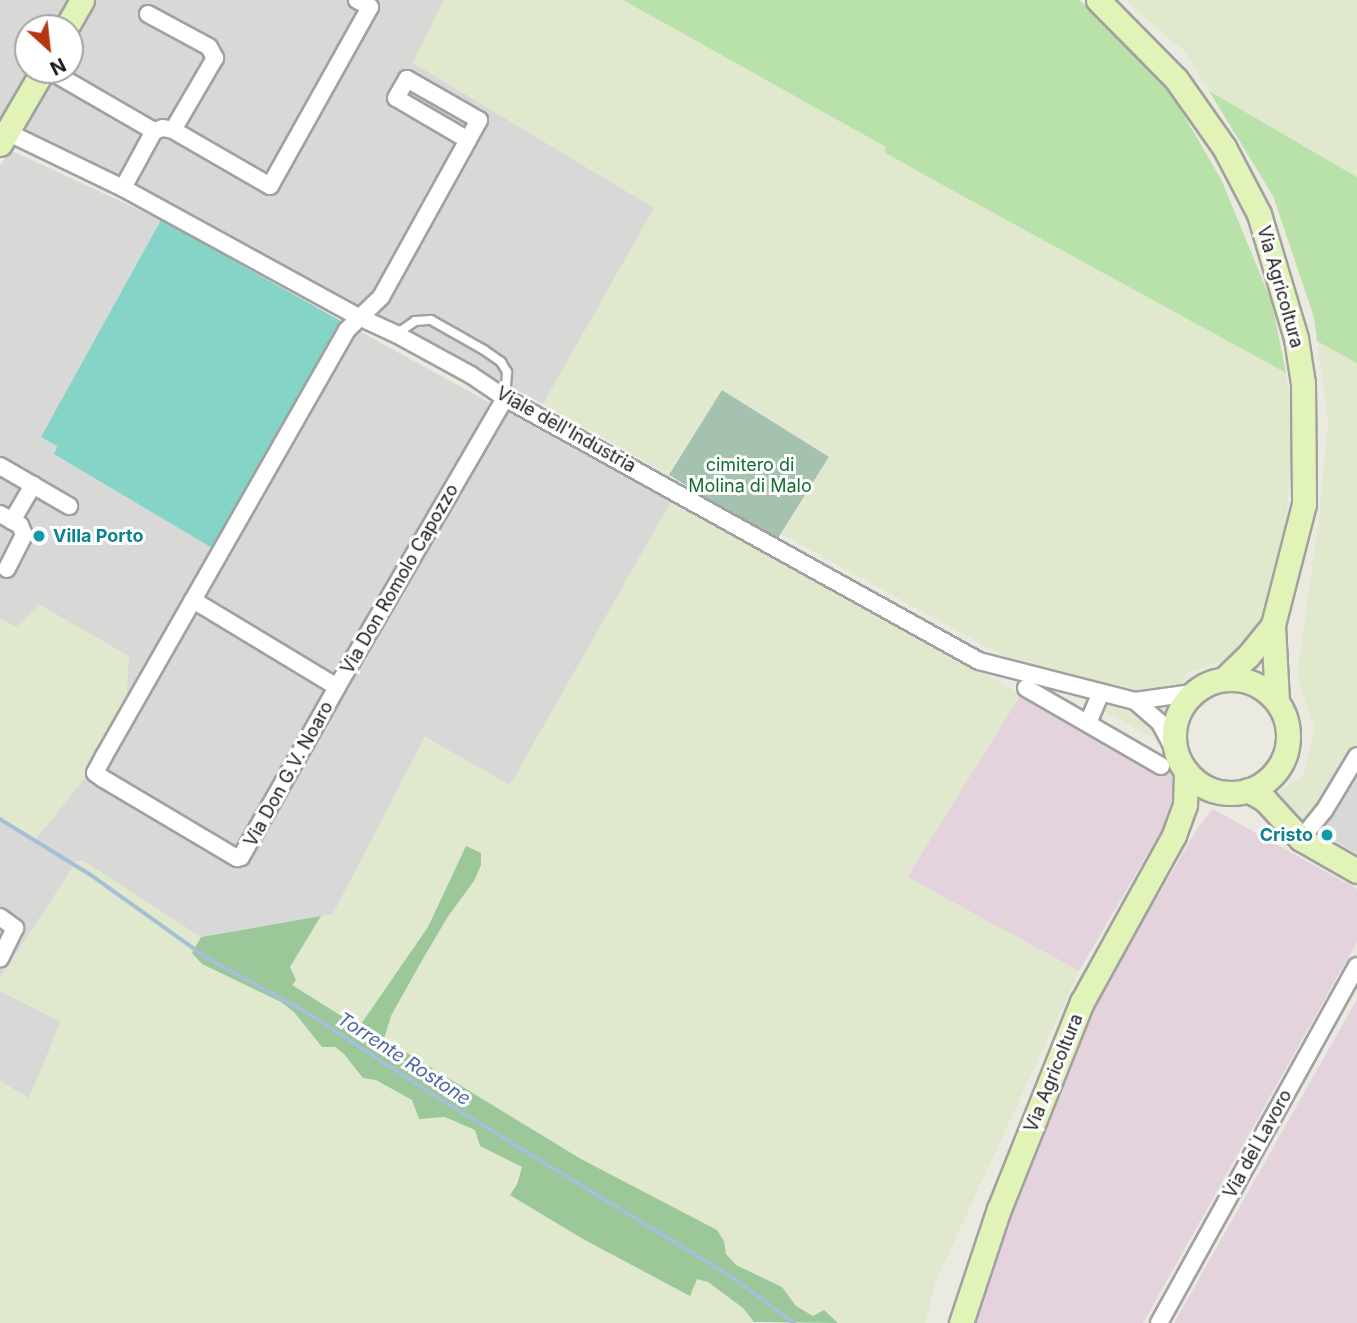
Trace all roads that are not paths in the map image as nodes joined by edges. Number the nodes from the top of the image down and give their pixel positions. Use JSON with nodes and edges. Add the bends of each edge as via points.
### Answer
{"nodes":[{"id":1,"x":357,"y":0,"type":"edge"},
{"id":2,"x":1098,"y":0,"type":"edge"},
{"id":3,"x":148,"y":14,"type":"dead end"},
{"id":4,"x":43,"y":84,"type":"edge"},
{"id":5,"x":71,"y":84,"type":"edge"},
{"id":6,"x":173,"y":130,"type":"junction"},
{"id":7,"x":154,"y":131,"type":"junction"},
{"id":8,"x":4,"y":138,"type":"edge"},
{"id":9,"x":468,"y":139,"type":"junction"},
{"id":10,"x":123,"y":188,"type":"junction"},
{"id":11,"x":359,"y":317,"type":"junction"},
{"id":12,"x":396,"y":334,"type":"junction"},
{"id":13,"x":505,"y":398,"type":"junction"},
{"id":14,"x":0,"y":466,"type":"edge"},
{"id":15,"x":33,"y":485,"type":"junction"},
{"id":16,"x":69,"y":506,"type":"dead end"},
{"id":17,"x":6,"y":517,"type":"edge"},
{"id":18,"x":8,"y":569,"type":"edge"},
{"id":19,"x":193,"y":600,"type":"junction"},
{"id":20,"x":1273,"y":625,"type":"junction"},
{"id":21,"x":1224,"y":679,"type":"junction"},
{"id":22,"x":337,"y":687,"type":"junction"},
{"id":23,"x":1026,"y":688,"type":"dead end"},
{"id":24,"x":1101,"y":692,"type":"junction"},
{"id":25,"x":1192,"y":693,"type":"junction"},
{"id":26,"x":1135,"y":701,"type":"junction"},
{"id":27,"x":1277,"y":702,"type":"junction"},
{"id":28,"x":1088,"y":723,"type":"junction"},
{"id":29,"x":1287,"y":742,"type":"junction"},
{"id":30,"x":1357,"y":756,"type":"edge"},
{"id":31,"x":1174,"y":763,"type":"junction"},
{"id":32,"x":1237,"y":791,"type":"junction"},
{"id":33,"x":1293,"y":832,"type":"junction"},
{"id":34,"x":1174,"y":835,"type":"junction"},
{"id":35,"x":1357,"y":871,"type":"edge"},
{"id":36,"x":0,"y":917,"type":"edge"},
{"id":37,"x":0,"y":959,"type":"edge"},
{"id":38,"x":1357,"y":965,"type":"edge"},
{"id":39,"x":961,"y":1323,"type":"edge"},
{"id":40,"x":1159,"y":1323,"type":"edge"}],
"edges":[{"from":1,"to":6,"type":"street","via":[[370,7],[270,186]]},
{"from":2,"to":20,"type":"main road","name":"Via Agricoltura","via":[[1176,79],[1224,147],[1259,214],[1282,286],[1303,383],[1306,445],[1304,505]]},
{"from":3,"to":6,"type":"street","via":[[209,47],[215,58]]},
{"from":4,"to":8,"type":"main road"},
{"from":5,"to":7,"type":"street"},
{"from":6,"to":7,"type":"street"},
{"from":7,"to":10,"type":"street"},
{"from":8,"to":10,"type":"street","name":"Viale dell'Industria"},
{"from":9,"to":9,"type":"street","via":[[396,98],[407,79],[479,120]]},
{"from":9,"to":11,"type":"street","via":[[381,297]]},
{"from":10,"to":11,"type":"street","name":"Viale dell'Industria"},
{"from":11,"to":12,"type":"street","name":"Viale dell'Industria"},
{"from":11,"to":19,"type":"street","via":[[347,330]]},
{"from":12,"to":13,"type":"street","name":"Viale dell'Industria"},
{"from":12,"to":13,"type":"lane","via":[[415,321],[431,320],[484,350],[507,372]]},
{"from":13,"to":22,"type":"street","name":"Via Don Romolo Capozzo"},
{"from":13,"to":24,"type":"street","name":"Viale dell'Industria","via":[[979,661]]},
{"from":14,"to":15,"type":"street"},
{"from":15,"to":16,"type":"street"},
{"from":15,"to":17,"type":"street"},
{"from":17,"to":18,"type":"street","via":[[20,525],[24,535]]},
{"from":19,"to":22,"type":"street","name":"Via Don Romolo Capozzo"},
{"from":19,"to":22,"type":"street","name":"Via Don G.V. Noaro","via":[[95,773],[237,858],[244,855]]},
{"from":20,"to":21,"type":"main road","name":"Via Agricoltura"},
{"from":20,"to":27,"type":"main road","name":"Via Agricoltura"},
{"from":21,"to":25,"type":"main road","name":"Viale dell'Industria"},
{"from":21,"to":27,"type":"main road","via":[[1253,683]]},
{"from":23,"to":28,"type":"street"},
{"from":24,"to":26,"type":"street","name":"Viale dell'Industria"},
{"from":24,"to":28,"type":"street"},
{"from":25,"to":26,"type":"street","name":"Viale dell'Industria"},
{"from":25,"to":31,"type":"main road","via":[[1175,720]]},
{"from":26,"to":31,"type":"street","name":"Viale dell'Industria","via":[[1160,723]]},
{"from":27,"to":29,"type":"main road","via":[[1284,714]]},
{"from":28,"to":31,"type":"street"},
{"from":29,"to":32,"type":"main road","via":[[1275,772]]},
{"from":29,"to":33,"type":"main road","via":[[1280,786]]},
{"from":30,"to":33,"type":"street","via":[[1324,811]]},
{"from":31,"to":32,"type":"main road","name":"Viale dell'Industria","via":[[1211,789]]},
{"from":31,"to":34,"type":"main road","name":"Via Agricoltura","via":[[1185,804]]},
{"from":32,"to":33,"type":"main road","name":"Viale dell'Industria","via":[[1265,800]]},
{"from":32,"to":34,"type":"main road","name":"Via Agricoltura","via":[[1200,808]]},
{"from":33,"to":35,"type":"main road","name":"Viale dell'Industria"},
{"from":34,"to":39,"type":"main road","name":"Via Agricoltura","via":[[1082,1002],[999,1209]]},
{"from":36,"to":37,"type":"street","via":[[15,928]]},
{"from":38,"to":40,"type":"street","name":"Via del Lavoro"}]}
